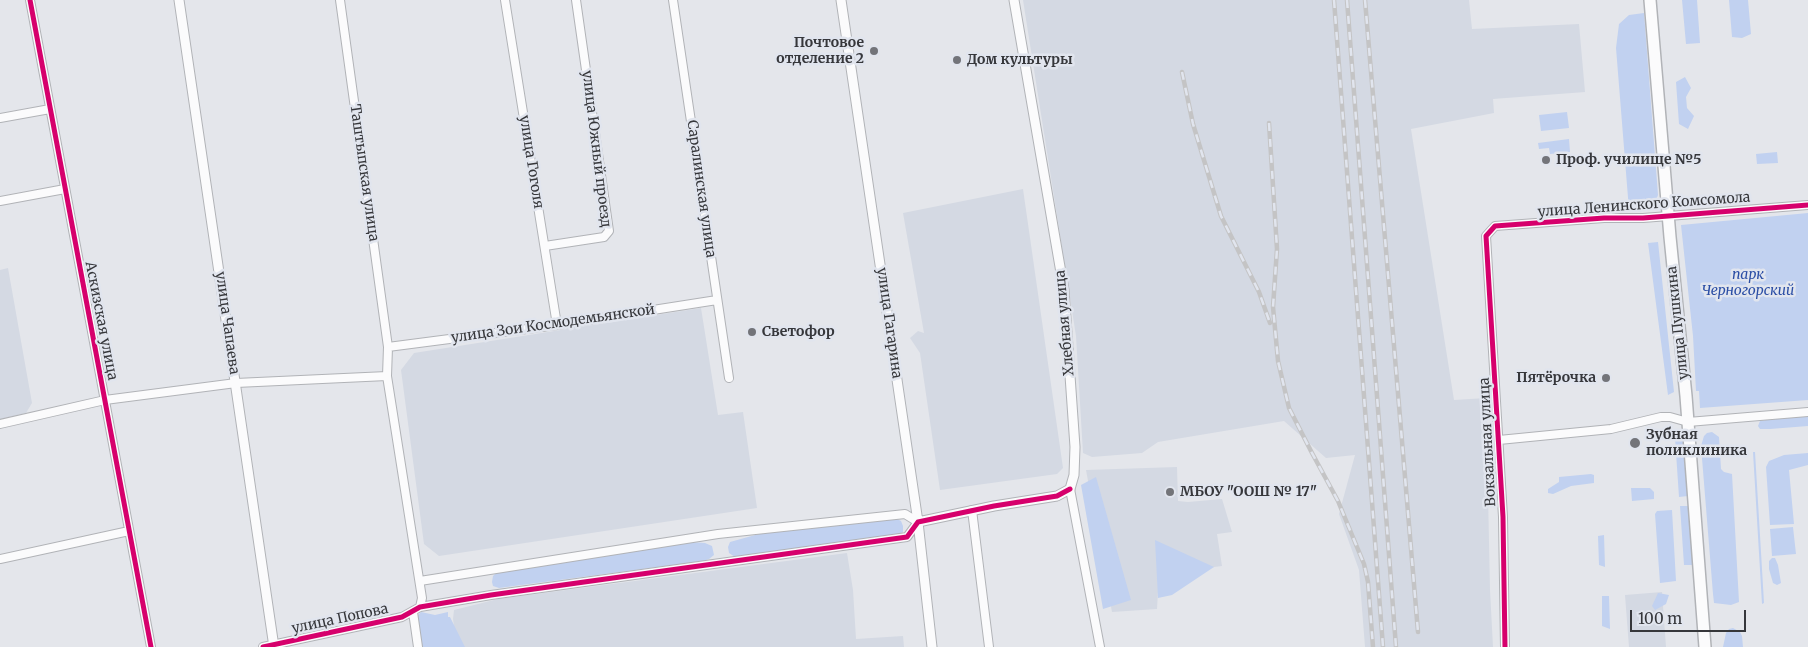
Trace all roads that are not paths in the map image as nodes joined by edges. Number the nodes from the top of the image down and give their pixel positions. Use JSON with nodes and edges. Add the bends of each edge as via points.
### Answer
{"nodes":[{"id":1,"x":30,"y":0,"type":"edge"},
{"id":2,"x":179,"y":0,"type":"edge"},
{"id":3,"x":340,"y":0,"type":"edge"},
{"id":4,"x":505,"y":0,"type":"edge"},
{"id":5,"x":576,"y":0,"type":"edge"},
{"id":6,"x":673,"y":0,"type":"edge"},
{"id":7,"x":841,"y":0,"type":"edge"},
{"id":8,"x":1014,"y":0,"type":"edge"},
{"id":9,"x":1650,"y":0,"type":"edge"},
{"id":10,"x":50,"y":109,"type":"junction"},
{"id":11,"x":0,"y":118,"type":"edge"},
{"id":12,"x":65,"y":189,"type":"junction"},
{"id":13,"x":0,"y":201,"type":"edge"},
{"id":14,"x":1808,"y":205,"type":"edge"},
{"id":15,"x":1668,"y":216,"type":"junction"},
{"id":16,"x":1486,"y":236,"type":"joint"},
{"id":17,"x":545,"y":246,"type":"junction"},
{"id":18,"x":717,"y":300,"type":"junction"},
{"id":19,"x":557,"y":325,"type":"junction"},
{"id":20,"x":388,"y":347,"type":"junction"},
{"id":21,"x":387,"y":376,"type":"junction"},
{"id":22,"x":729,"y":378,"type":"dead end"},
{"id":23,"x":236,"y":383,"type":"junction"},
{"id":24,"x":105,"y":400,"type":"junction"},
{"id":25,"x":1808,"y":412,"type":"edge"},
{"id":26,"x":1688,"y":422,"type":"junction"},
{"id":27,"x":0,"y":424,"type":"edge"},
{"id":28,"x":1499,"y":440,"type":"junction"},
{"id":29,"x":1070,"y":489,"type":"junction"},
{"id":30,"x":972,"y":510,"type":"junction"},
{"id":31,"x":918,"y":522,"type":"junction"},
{"id":32,"x":129,"y":531,"type":"junction"},
{"id":33,"x":0,"y":559,"type":"edge"},
{"id":34,"x":420,"y":580,"type":"junction"},
{"id":35,"x":416,"y":610,"type":"junction"},
{"id":36,"x":273,"y":646,"type":"edge"},
{"id":37,"x":151,"y":647,"type":"edge"},
{"id":38,"x":263,"y":647,"type":"edge"},
{"id":39,"x":418,"y":647,"type":"edge"},
{"id":40,"x":932,"y":647,"type":"edge"},
{"id":41,"x":990,"y":647,"type":"edge"},
{"id":42,"x":1100,"y":647,"type":"edge"},
{"id":43,"x":1505,"y":647,"type":"edge"},
{"id":44,"x":1705,"y":647,"type":"edge"}],
"edges":[{"from":1,"to":10,"type":"street","name":"Аскизская улица"},
{"from":2,"to":23,"type":"street","name":"улица Чапаева"},
{"from":3,"to":20,"type":"street","name":"Таштыпская улица"},
{"from":4,"to":17,"type":"street","name":"улица Гоголя"},
{"from":5,"to":17,"type":"street","name":"улица Южный проезд","via":[[609,231],[604,237]]},
{"from":6,"to":18,"type":"street","name":"Саралинская улица"},
{"from":7,"to":31,"type":"street","name":"улица Гагарина"},
{"from":8,"to":29,"type":"street","name":"Хлебная улица","via":[[1064,290],[1075,447]]},
{"from":9,"to":15,"type":"main road","name":"улица Пушкина"},
{"from":10,"to":11,"type":"street"},
{"from":10,"to":12,"type":"street","name":"Аскизская улица"},
{"from":12,"to":13,"type":"street"},
{"from":12,"to":24,"type":"street","name":"Аскизская улица"},
{"from":14,"to":15,"type":"street","name":"улица Ленинского Комсомола"},
{"from":15,"to":16,"type":"street","name":"улица Ленинского Комсомола","via":[[1495,226]]},
{"from":15,"to":26,"type":"main road","name":"улица Пушкина"},
{"from":16,"to":28,"type":"street","name":"Вокзальная улица"},
{"from":17,"to":19,"type":"street","name":"улица Гоголя"},
{"from":18,"to":19,"type":"street","name":"улица Зои Космодемьянской"},
{"from":18,"to":22,"type":"street","name":"Саралинская улица"},
{"from":19,"to":20,"type":"street","name":"улица Зои Космодемьянской"},
{"from":20,"to":21,"type":"street","name":"Таштыпская улица"},
{"from":21,"to":23,"type":"street"},
{"from":21,"to":34,"type":"street","name":"Таштыпская улица"},
{"from":23,"to":24,"type":"street"},
{"from":23,"to":36,"type":"street","name":"улица Чапаева"},
{"from":24,"to":27,"type":"street"},
{"from":24,"to":32,"type":"street","name":"Аскизская улица"},
{"from":25,"to":26,"type":"street"},
{"from":26,"to":28,"type":"street","via":[[1661,417],[1611,429]]},
{"from":26,"to":44,"type":"main road","name":"улица Пушкина"},
{"from":28,"to":43,"type":"street","name":"Вокзальная улица"},
{"from":29,"to":30,"type":"street","via":[[1058,496]]},
{"from":29,"to":42,"type":"street","name":"Хлебная улица"},
{"from":30,"to":31,"type":"street"},
{"from":30,"to":41,"type":"street"},
{"from":31,"to":34,"type":"street","via":[[905,514],[718,534]]},
{"from":31,"to":35,"type":"street","name":"улица Попова","via":[[907,538],[500,593]]},
{"from":31,"to":40,"type":"street","name":"улица Гагарина"},
{"from":32,"to":33,"type":"street"},
{"from":32,"to":37,"type":"street","name":"Аскизская улица"},
{"from":34,"to":35,"type":"street","name":"Таштыпская улица","via":[[422,598]]},
{"from":35,"to":36,"type":"street","name":"улица Попова"},
{"from":35,"to":39,"type":"street","name":"Таштыпская улица"},
{"from":36,"to":38,"type":"street","name":"улица Попова"}]}
